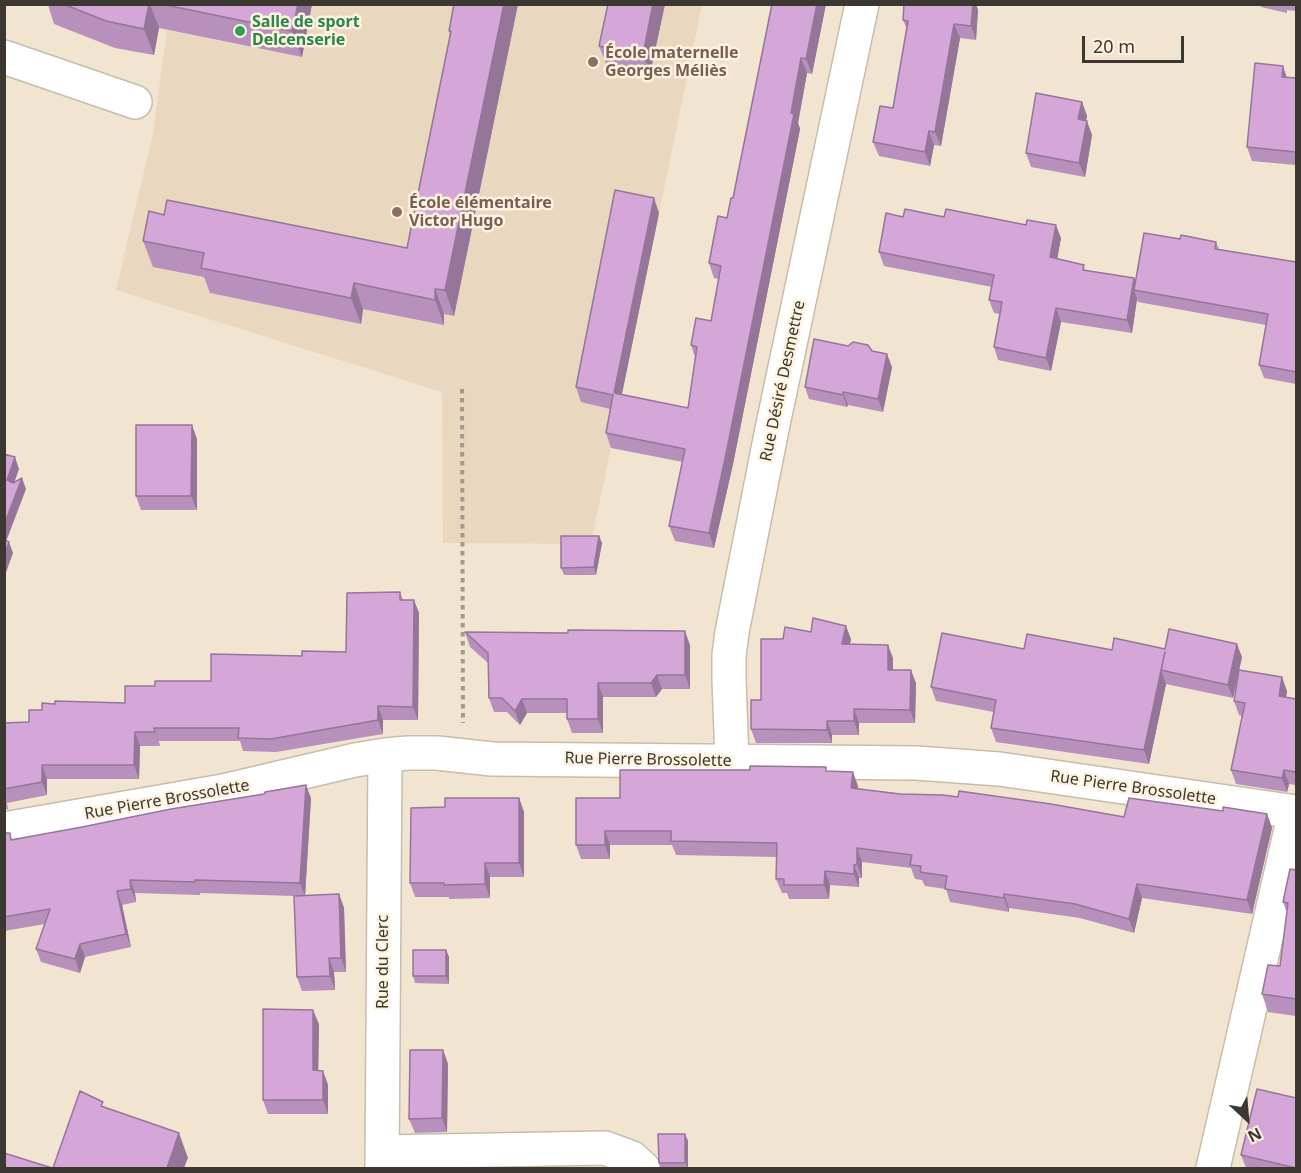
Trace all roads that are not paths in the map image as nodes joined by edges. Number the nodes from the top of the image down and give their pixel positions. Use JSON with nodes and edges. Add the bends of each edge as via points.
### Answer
{"nodes":[{"id":1,"x":862,"y":4,"type":"edge"},
{"id":2,"x":4,"y":57,"type":"edge"},
{"id":3,"x":135,"y":102,"type":"dead end"},
{"id":4,"x":385,"y":755,"type":"junction"},
{"id":5,"x":732,"y":761,"type":"junction"},
{"id":6,"x":1296,"y":812,"type":"edge"},
{"id":7,"x":4,"y":829,"type":"edge"},
{"id":8,"x":382,"y":1160,"type":"edge"},
{"id":9,"x":643,"y":1168,"type":"edge"},
{"id":10,"x":1213,"y":1168,"type":"edge"}],
"edges":[{"from":1,"to":5,"type":"street","name":"Rue Désiré Desmettre","via":[[732,632]]},
{"from":2,"to":3,"type":"street"},
{"from":4,"to":5,"type":"street","name":"Rue Pierre Brossolette"},
{"from":4,"to":7,"type":"street","name":"Rue Pierre Brossolette","via":[[223,790]]},
{"from":4,"to":8,"type":"street","name":"Rue du Clerc"},
{"from":5,"to":6,"type":"street","name":"Rue Pierre Brossolette","via":[[916,763],[999,769]]},
{"from":6,"to":10,"type":"street"},
{"from":8,"to":9,"type":"street","via":[[605,1148],[632,1158]]}]}
